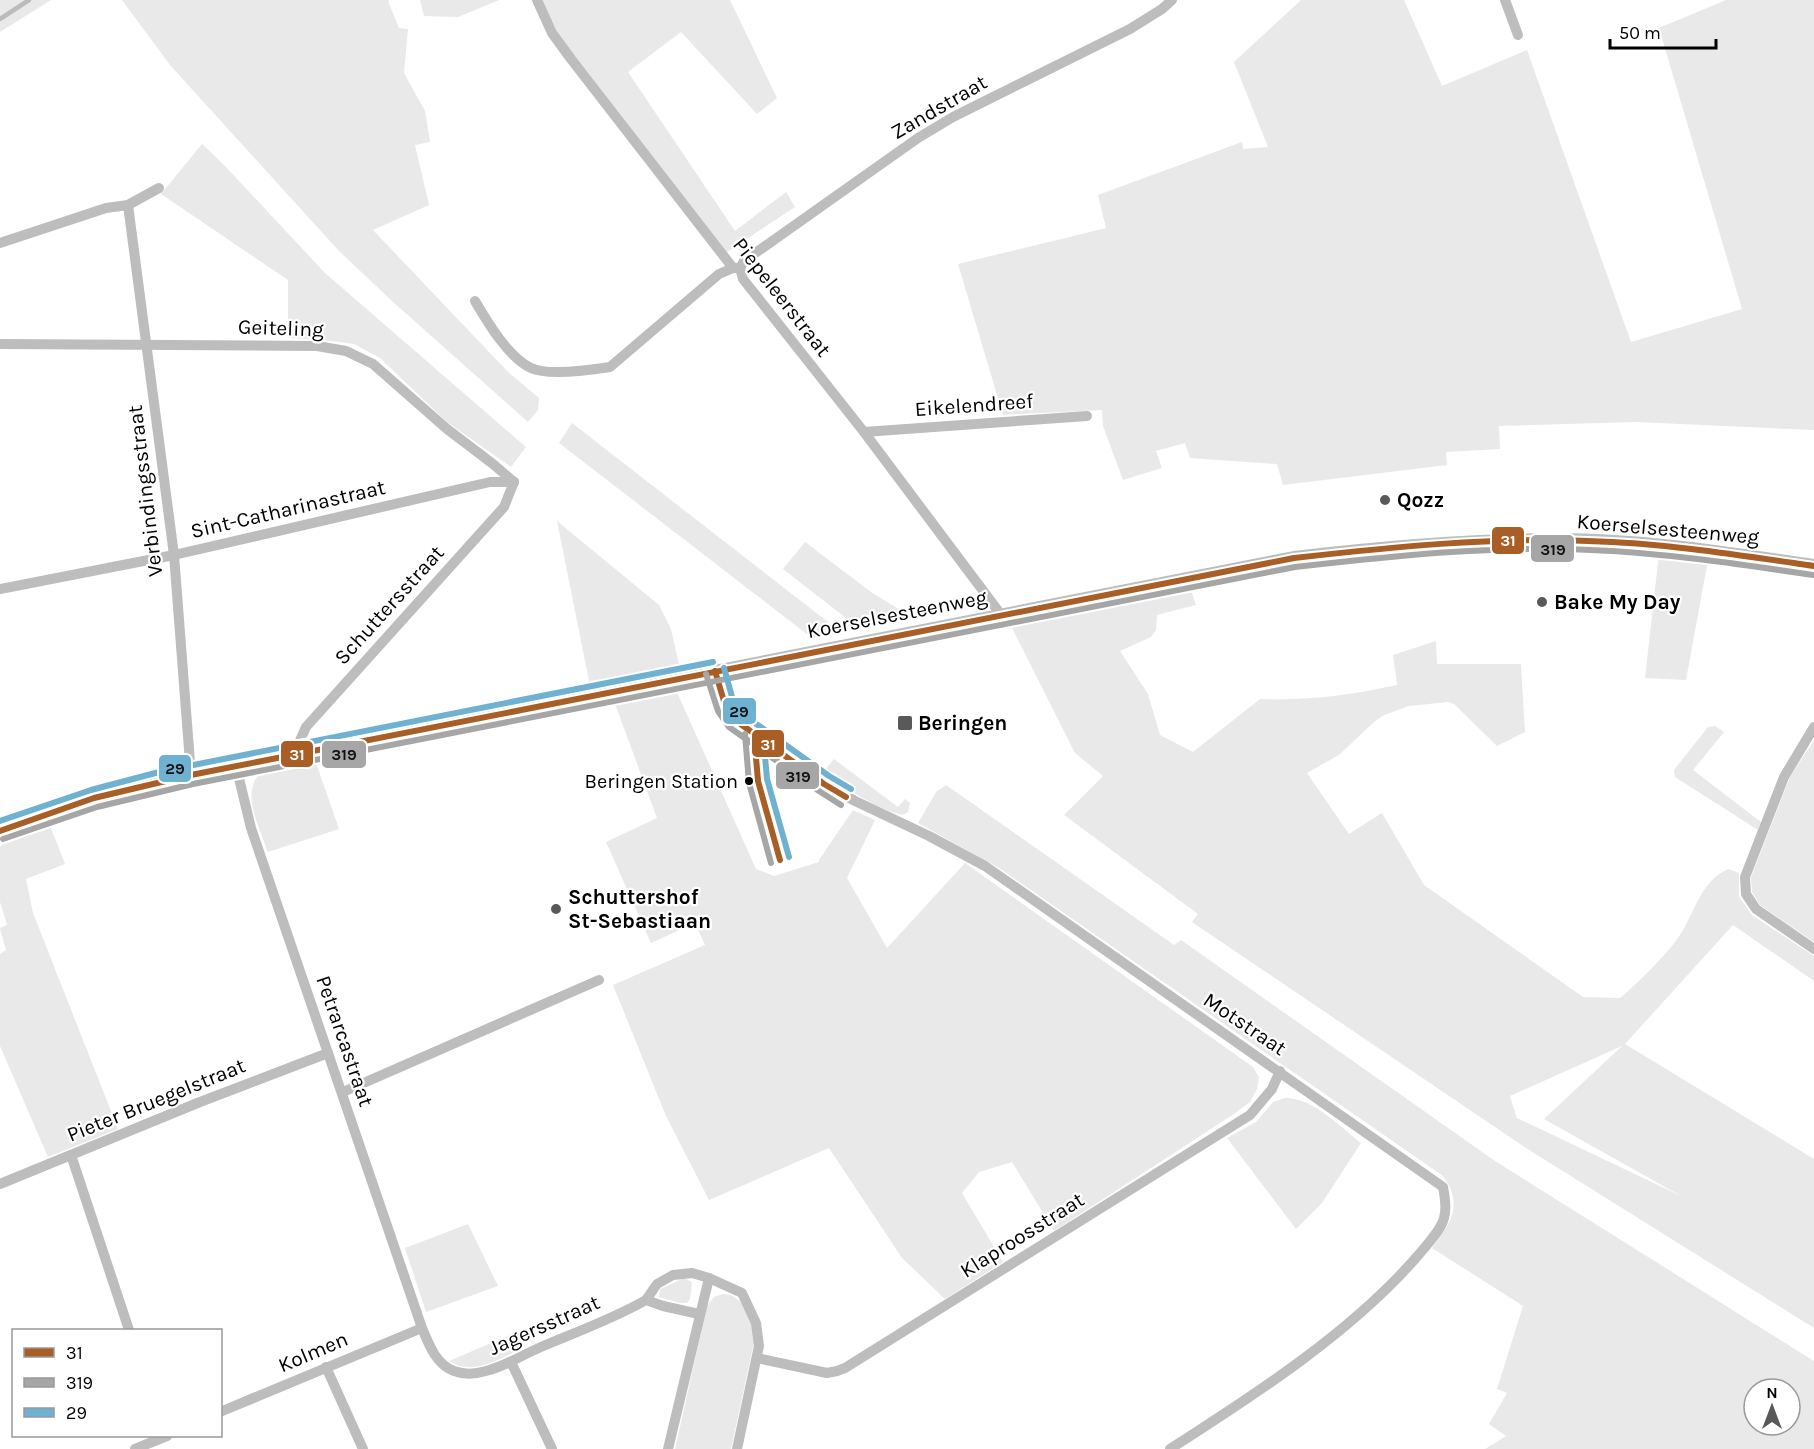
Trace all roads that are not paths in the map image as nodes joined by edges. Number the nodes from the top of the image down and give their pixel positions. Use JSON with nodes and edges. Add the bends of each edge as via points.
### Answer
{"nodes":[{"id":1,"x":537,"y":0,"type":"edge"},
{"id":2,"x":1172,"y":0,"type":"edge"},
{"id":3,"x":1505,"y":0,"type":"edge"},
{"id":4,"x":1518,"y":35,"type":"dead end"},
{"id":5,"x":159,"y":188,"type":"dead end"},
{"id":6,"x":128,"y":205,"type":"junction"},
{"id":7,"x":0,"y":243,"type":"edge"},
{"id":8,"x":736,"y":268,"type":"junction"},
{"id":9,"x":476,"y":301,"type":"dead end"},
{"id":10,"x":0,"y":344,"type":"edge"},
{"id":11,"x":147,"y":344,"type":"junction"},
{"id":12,"x":1087,"y":416,"type":"dead end"},
{"id":13,"x":864,"y":432,"type":"junction"},
{"id":14,"x":514,"y":482,"type":"junction"},
{"id":15,"x":174,"y":555,"type":"junction"},
{"id":16,"x":1814,"y":566,"type":"edge"},
{"id":17,"x":0,"y":589,"type":"edge"},
{"id":18,"x":1002,"y":616,"type":"junction"},
{"id":19,"x":715,"y":671,"type":"junction"},
{"id":20,"x":1814,"y":727,"type":"edge"},
{"id":21,"x":294,"y":754,"type":"junction"},
{"id":22,"x":236,"y":766,"type":"junction"},
{"id":23,"x":191,"y":775,"type":"junction"},
{"id":24,"x":0,"y":831,"type":"edge"},
{"id":25,"x":1814,"y":949,"type":"edge"},
{"id":26,"x":599,"y":980,"type":"dead end"},
{"id":27,"x":328,"y":1053,"type":"junction"},
{"id":28,"x":1280,"y":1071,"type":"junction"},
{"id":29,"x":343,"y":1092,"type":"junction"},
{"id":30,"x":71,"y":1155,"type":"junction"},
{"id":31,"x":0,"y":1184,"type":"edge"},
{"id":32,"x":709,"y":1278,"type":"junction"},
{"id":33,"x":646,"y":1300,"type":"junction"},
{"id":34,"x":699,"y":1314,"type":"junction"},
{"id":35,"x":422,"y":1328,"type":"junction"},
{"id":36,"x":129,"y":1329,"type":"edge"},
{"id":37,"x":757,"y":1358,"type":"junction"},
{"id":38,"x":511,"y":1362,"type":"junction"},
{"id":39,"x":326,"y":1367,"type":"junction"},
{"id":40,"x":222,"y":1411,"type":"edge"},
{"id":41,"x":163,"y":1437,"type":"edge"},
{"id":42,"x":135,"y":1449,"type":"edge"},
{"id":43,"x":363,"y":1449,"type":"edge"},
{"id":44,"x":552,"y":1449,"type":"edge"},
{"id":45,"x":668,"y":1449,"type":"edge"},
{"id":46,"x":737,"y":1449,"type":"edge"},
{"id":47,"x":1170,"y":1449,"type":"edge"}],
"edges":[{"from":1,"to":8,"type":"street","name":"Piepeleerstraat","via":[[552,33]]},
{"from":2,"to":8,"type":"street","name":"Zandstraat","via":[[1130,29],[918,138]]},
{"from":3,"to":4,"type":"street"},
{"from":5,"to":6,"type":"street"},
{"from":6,"to":7,"type":"street","via":[[106,208]]},
{"from":6,"to":11,"type":"street","name":"Verbindingsstraat"},
{"from":8,"to":9,"type":"street","name":"Zandstraat","via":[[719,274],[610,367],[592,370],[533,369],[491,328]]},
{"from":8,"to":13,"type":"street","name":"Piepeleerstraat"},
{"from":10,"to":11,"type":"street","name":"Geiteling"},
{"from":11,"to":14,"type":"street","name":"Geiteling","via":[[317,346],[346,351],[373,364]]},
{"from":11,"to":15,"type":"street","name":"Verbindingsstraat"},
{"from":12,"to":13,"type":"street","name":"Eikelendreef"},
{"from":13,"to":18,"type":"street","name":"Piepeleerstraat"},
{"from":14,"to":15,"type":"street","name":"Sint-Catharinastraat","via":[[490,482]]},
{"from":14,"to":21,"type":"street","name":"Schuttersstraat","via":[[504,507],[306,727]]},
{"from":15,"to":17,"type":"street","name":"Sint-Catharinastraat"},
{"from":15,"to":23,"type":"street","name":"Verbindingsstraat"},
{"from":16,"to":18,"type":"street","name":"Koerselsesteenweg","via":[[1645,544],[1558,540],[1460,542],[1294,558]]},
{"from":18,"to":19,"type":"street","name":"Koerselsesteenweg"},
{"from":19,"to":21,"type":"street","name":"Koerselsesteenweg"},
{"from":19,"to":28,"type":"street","name":"Motstraat","via":[[730,714],[776,751],[831,789],[985,866]]},
{"from":20,"to":25,"type":"street","via":[[1784,777],[1745,877],[1746,894],[1756,909]]},
{"from":21,"to":22,"type":"street","name":"Koerselsesteenweg"},
{"from":22,"to":23,"type":"street","name":"Koerselsesteenweg"},
{"from":22,"to":27,"type":"street","name":"Petrarcastraat","via":[[251,828]]},
{"from":23,"to":24,"type":"street","name":"Koerselsesteenweg","via":[[94,798]]},
{"from":26,"to":29,"type":"street"},
{"from":27,"to":29,"type":"street","name":"Petrarcastraat"},
{"from":27,"to":30,"type":"street","name":"Pieter Bruegelstraat"},
{"from":28,"to":37,"type":"street","name":"Klaproosstraat","via":[[1272,1089],[1250,1115],[845,1368],[827,1373]]},
{"from":28,"to":47,"type":"street","name":"Motstraat","via":[[1443,1187],[1444,1219],[1397,1280],[1353,1318],[1228,1412]]},
{"from":29,"to":35,"type":"street","name":"Petrarcastraat"},
{"from":30,"to":31,"type":"street","name":"Pieter Bruegelstraat"},
{"from":30,"to":36,"type":"street"},
{"from":32,"to":33,"type":"street","via":[[692,1273],[673,1275],[657,1284]]},
{"from":32,"to":34,"type":"street"},
{"from":32,"to":37,"type":"street","via":[[742,1293],[756,1323]]},
{"from":33,"to":34,"type":"street"},
{"from":33,"to":38,"type":"street","name":"Jagersstraat"},
{"from":34,"to":45,"type":"street"},
{"from":35,"to":38,"type":"street","name":"Jagersstraat","via":[[437,1358],[452,1370],[474,1374]]},
{"from":35,"to":39,"type":"street","name":"Kolmen"},
{"from":37,"to":46,"type":"street"},
{"from":38,"to":44,"type":"street"},
{"from":39,"to":40,"type":"street","name":"Kolmen"},
{"from":39,"to":43,"type":"street"},
{"from":41,"to":42,"type":"street"}]}
